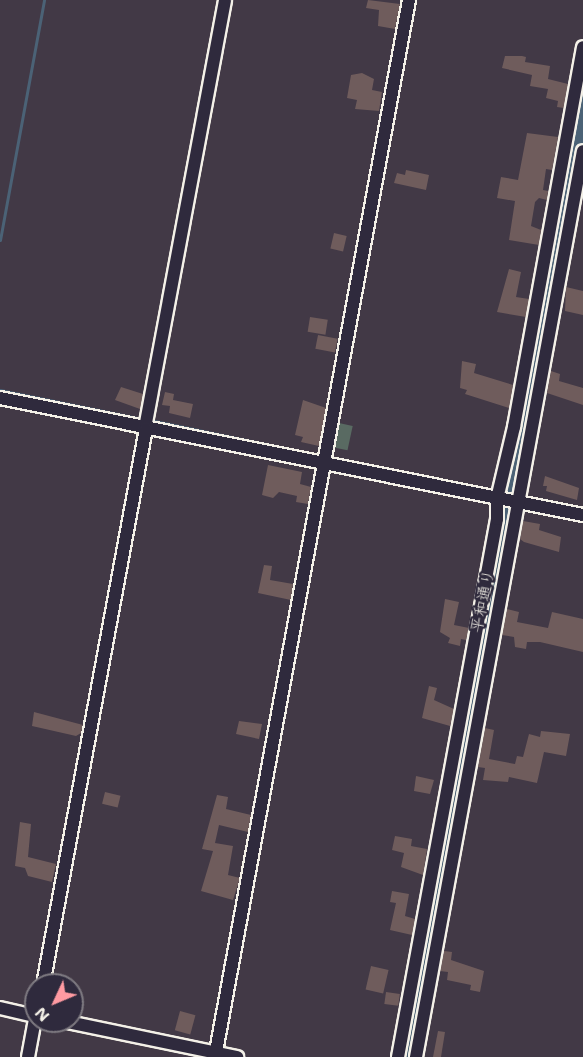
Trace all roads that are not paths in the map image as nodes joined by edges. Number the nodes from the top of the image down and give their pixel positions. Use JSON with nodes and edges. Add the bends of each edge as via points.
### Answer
{"nodes":[{"id":1,"x":225,"y":0,"type":"edge"},
{"id":2,"x":409,"y":0,"type":"edge"},
{"id":3,"x":583,"y":47,"type":"edge"},
{"id":4,"x":583,"y":151,"type":"edge"},
{"id":5,"x":0,"y":398,"type":"edge"},
{"id":6,"x":146,"y":424,"type":"junction"},
{"id":7,"x":324,"y":458,"type":"junction"},
{"id":8,"x":499,"y":495,"type":"junction"},
{"id":9,"x":519,"y":500,"type":"junction"},
{"id":10,"x":583,"y":515,"type":"edge"},
{"id":11,"x":45,"y":973,"type":"edge"},
{"id":12,"x":0,"y":1008,"type":"edge"},
{"id":13,"x":24,"y":1013,"type":"edge"},
{"id":14,"x":84,"y":1025,"type":"edge"},
{"id":15,"x":33,"y":1033,"type":"edge"},
{"id":16,"x":218,"y":1054,"type":"edge"},
{"id":17,"x":28,"y":1057,"type":"edge"},
{"id":18,"x":237,"y":1057,"type":"edge"},
{"id":19,"x":398,"y":1057,"type":"edge"},
{"id":20,"x":416,"y":1057,"type":"edge"}],
"edges":[{"from":1,"to":6,"type":"street"},
{"from":2,"to":7,"type":"street"},
{"from":3,"to":8,"type":"street"},
{"from":4,"to":9,"type":"street","name":"平和通り"},
{"from":5,"to":6,"type":"street"},
{"from":6,"to":7,"type":"street"},
{"from":6,"to":11,"type":"street"},
{"from":7,"to":8,"type":"street"},
{"from":7,"to":16,"type":"street"},
{"from":8,"to":9,"type":"street"},
{"from":8,"to":19,"type":"street"},
{"from":9,"to":10,"type":"street"},
{"from":9,"to":20,"type":"street","name":"平和通り"},
{"from":12,"to":13,"type":"street"},
{"from":14,"to":16,"type":"street"},
{"from":15,"to":17,"type":"street"},
{"from":16,"to":18,"type":"street"}]}
